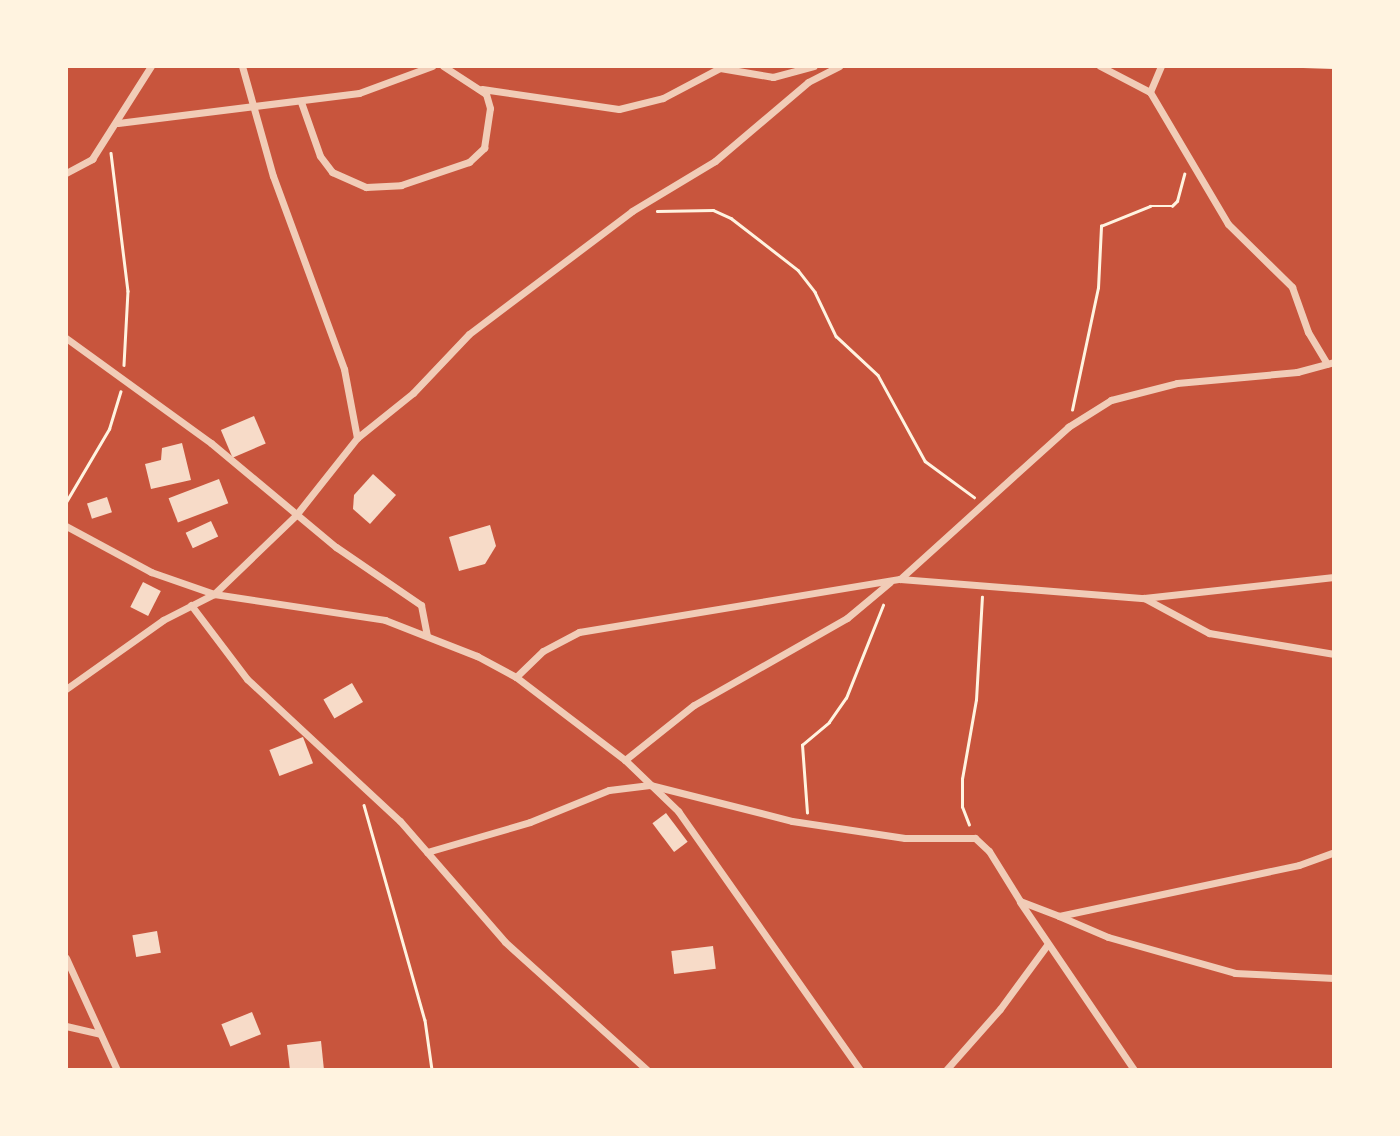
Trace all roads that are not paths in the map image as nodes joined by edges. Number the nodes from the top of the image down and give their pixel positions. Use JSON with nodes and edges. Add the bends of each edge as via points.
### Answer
{"nodes":[{"id":1,"x":151,"y":66,"type":"edge"},
{"id":2,"x":242,"y":66,"type":"edge"},
{"id":3,"x":432,"y":66,"type":"edge"},
{"id":4,"x":443,"y":66,"type":"edge"},
{"id":5,"x":814,"y":66,"type":"edge"},
{"id":6,"x":839,"y":66,"type":"edge"},
{"id":7,"x":1100,"y":66,"type":"edge"},
{"id":8,"x":1160,"y":66,"type":"edge"},
{"id":9,"x":481,"y":88,"type":"junction"},
{"id":10,"x":1150,"y":92,"type":"junction"},
{"id":11,"x":301,"y":102,"type":"junction"},
{"id":12,"x":256,"y":109,"type":"junction"},
{"id":13,"x":118,"y":123,"type":"junction"},
{"id":14,"x":66,"y":173,"type":"edge"},
{"id":15,"x":66,"y":338,"type":"edge"},
{"id":16,"x":1330,"y":363,"type":"edge"},
{"id":17,"x":357,"y":439,"type":"junction"},
{"id":18,"x":296,"y":515,"type":"junction"},
{"id":19,"x":66,"y":526,"type":"edge"},
{"id":20,"x":1334,"y":577,"type":"edge"},
{"id":21,"x":896,"y":580,"type":"junction"},
{"id":22,"x":214,"y":594,"type":"junction"},
{"id":23,"x":1144,"y":598,"type":"junction"},
{"id":24,"x":191,"y":605,"type":"junction"},
{"id":25,"x":427,"y":635,"type":"junction"},
{"id":26,"x":1334,"y":654,"type":"edge"},
{"id":27,"x":516,"y":677,"type":"junction"},
{"id":28,"x":66,"y":689,"type":"edge"},
{"id":29,"x":625,"y":760,"type":"junction"},
{"id":30,"x":650,"y":785,"type":"junction"},
{"id":31,"x":427,"y":852,"type":"junction"},
{"id":32,"x":1334,"y":852,"type":"edge"},
{"id":33,"x":1020,"y":901,"type":"junction"},
{"id":34,"x":1059,"y":916,"type":"junction"},
{"id":35,"x":1047,"y":945,"type":"junction"},
{"id":36,"x":66,"y":958,"type":"edge"},
{"id":37,"x":1334,"y":978,"type":"edge"},
{"id":38,"x":66,"y":1026,"type":"edge"},
{"id":39,"x":100,"y":1034,"type":"junction"},
{"id":40,"x":117,"y":1069,"type":"edge"},
{"id":41,"x":647,"y":1069,"type":"edge"},
{"id":42,"x":860,"y":1069,"type":"edge"},
{"id":43,"x":946,"y":1069,"type":"edge"},
{"id":44,"x":1134,"y":1069,"type":"edge"}],
"edges":[{"from":1,"to":13,"type":"street"},
{"from":2,"to":12,"type":"street"},
{"from":3,"to":11,"type":"street","via":[[359,93]]},
{"from":4,"to":9,"type":"street"},
{"from":5,"to":9,"type":"street","via":[[773,77],[720,68],[663,98],[619,108]]},
{"from":6,"to":17,"type":"street","via":[[808,82],[707,167],[632,211],[469,334],[413,393]]},
{"from":7,"to":10,"type":"street"},
{"from":8,"to":10,"type":"street"},
{"from":9,"to":11,"type":"street","via":[[490,108],[481,155],[401,185],[366,187],[332,172],[320,156]]},
{"from":10,"to":16,"type":"street","via":[[1228,224],[1292,287],[1308,332]]},
{"from":11,"to":12,"type":"street"},
{"from":12,"to":13,"type":"street"},
{"from":12,"to":17,"type":"street","via":[[273,176],[344,369]]},
{"from":13,"to":14,"type":"street","via":[[92,159]]},
{"from":15,"to":18,"type":"street"},
{"from":16,"to":21,"type":"street","via":[[1297,372],[1150,388],[1111,400],[1068,427]]},
{"from":17,"to":18,"type":"street"},
{"from":18,"to":22,"type":"street"},
{"from":18,"to":25,"type":"street","via":[[421,605]]},
{"from":19,"to":22,"type":"street","via":[[151,572]]},
{"from":20,"to":23,"type":"street"},
{"from":21,"to":23,"type":"street"},
{"from":21,"to":27,"type":"street","via":[[579,632],[543,651]]},
{"from":21,"to":29,"type":"street","via":[[847,618],[694,705]]},
{"from":22,"to":24,"type":"street"},
{"from":22,"to":25,"type":"street","via":[[373,617]]},
{"from":23,"to":26,"type":"street","via":[[1209,633]]},
{"from":24,"to":28,"type":"street"},
{"from":24,"to":31,"type":"street","via":[[247,679]]},
{"from":25,"to":27,"type":"street"},
{"from":27,"to":29,"type":"street"},
{"from":29,"to":30,"type":"street"},
{"from":30,"to":31,"type":"street","via":[[609,790],[530,822]]},
{"from":30,"to":33,"type":"street","via":[[808,824],[905,838],[975,838],[989,851]]},
{"from":30,"to":42,"type":"street","via":[[678,811]]},
{"from":31,"to":41,"type":"street","via":[[505,942]]},
{"from":32,"to":34,"type":"street","via":[[1299,865]]},
{"from":33,"to":34,"type":"street"},
{"from":33,"to":35,"type":"street"},
{"from":34,"to":37,"type":"street","via":[[1108,937],[1234,972]]},
{"from":35,"to":43,"type":"street","via":[[1000,1009]]},
{"from":35,"to":44,"type":"street"},
{"from":36,"to":39,"type":"street"},
{"from":38,"to":39,"type":"street"},
{"from":39,"to":40,"type":"street"}]}
